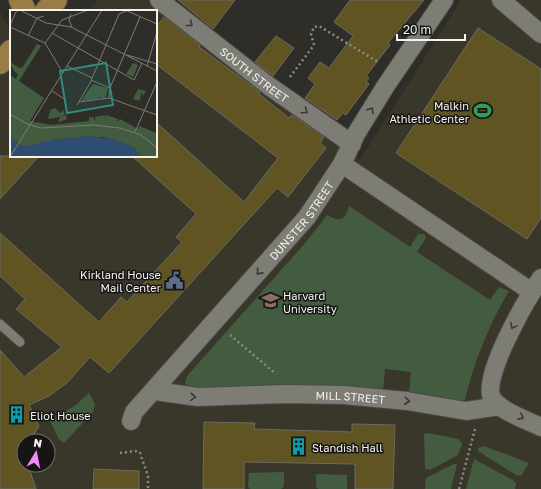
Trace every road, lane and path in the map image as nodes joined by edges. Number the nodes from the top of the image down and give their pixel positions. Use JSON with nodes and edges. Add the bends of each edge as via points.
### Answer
{"nodes":[{"id":1,"x":20,"y":0,"type":"edge"},
{"id":2,"x":56,"y":0,"type":"edge"},
{"id":3,"x":159,"y":0,"type":"edge"},
{"id":4,"x":444,"y":0,"type":"edge"},
{"id":5,"x":501,"y":0,"type":"edge"},
{"id":6,"x":25,"y":10,"type":"edge"},
{"id":7,"x":47,"y":10,"type":"edge"},
{"id":8,"x":541,"y":34,"type":"edge"},
{"id":9,"x":10,"y":52,"type":"edge"},
{"id":10,"x":0,"y":63,"type":"edge"},
{"id":11,"x":384,"y":66,"type":"dead end"},
{"id":12,"x":286,"y":82,"type":"dead end"},
{"id":13,"x":352,"y":144,"type":"junction"},
{"id":14,"x":342,"y":164,"type":"junction"},
{"id":15,"x":536,"y":285,"type":"edge"},
{"id":16,"x":0,"y":324,"type":"edge"},
{"id":17,"x":226,"y":332,"type":"dead end"},
{"id":18,"x":20,"y":342,"type":"dead end"},
{"id":19,"x":155,"y":391,"type":"junction"},
{"id":20,"x":287,"y":394,"type":"junction"},
{"id":21,"x":500,"y":406,"type":"junction"},
{"id":22,"x":131,"y":421,"type":"dead end"},
{"id":23,"x":476,"y":425,"type":"dead end"},
{"id":24,"x":541,"y":427,"type":"edge"},
{"id":25,"x":120,"y":453,"type":"dead end"},
{"id":26,"x":148,"y":489,"type":"edge"},
{"id":27,"x":458,"y":489,"type":"edge"}],
"edges":[{"from":1,"to":6,"type":"main road"},
{"from":2,"to":7,"type":"main road"},
{"from":3,"to":13,"type":"street","name":"SOUTH STREET","one_way":true,"via":[[269,86]]},
{"from":13,"to":4,"type":"street","name":"DUNSTER STREET","one_way":true,"via":[[385,87]]},
{"from":5,"to":8,"type":"street"},
{"from":9,"to":10,"type":"main road"},
{"from":11,"to":12,"type":"path","via":[[319,26],[314,26],[311,34],[314,45]]},
{"from":13,"to":14,"type":"street","name":"DUNSTER STREET"},
{"from":14,"to":15,"type":"street"},
{"from":14,"to":19,"type":"street","name":"DUNSTER STREET","one_way":true,"via":[[296,230]]},
{"from":15,"to":21,"type":"street","one_way":true,"via":[[506,340],[491,380],[491,397]]},
{"from":16,"to":18,"type":"lane"},
{"from":17,"to":20,"type":"path","via":[[284,381]]},
{"from":19,"to":20,"type":"street","name":"MILL STREET","one_way":true,"via":[[198,398]]},
{"from":19,"to":22,"type":"street","name":"DUNSTER STREET","via":[[134,412]]},
{"from":20,"to":21,"type":"street","name":"MILL STREET","one_way":true,"via":[[344,395],[407,401],[466,411]]},
{"from":21,"to":24,"type":"street","one_way":true},
{"from":23,"to":27,"type":"path"},
{"from":25,"to":26,"type":"path","via":[[140,453],[148,476]]}]}
